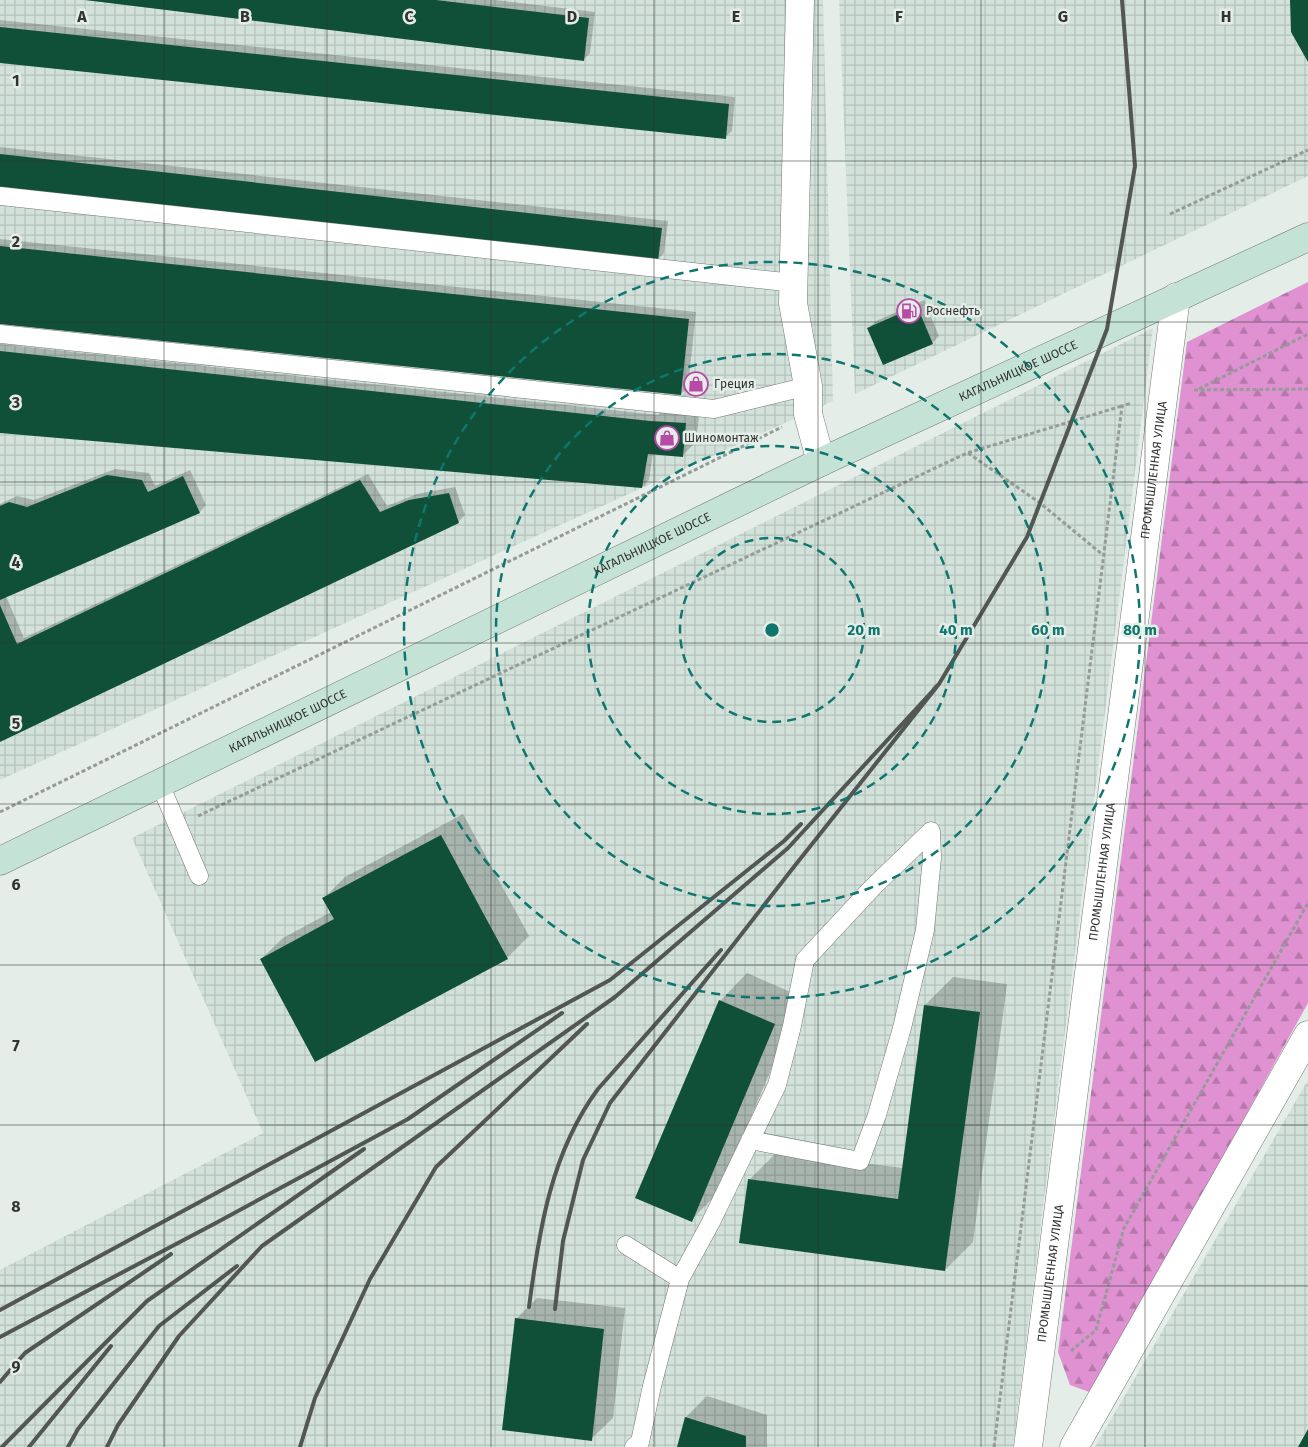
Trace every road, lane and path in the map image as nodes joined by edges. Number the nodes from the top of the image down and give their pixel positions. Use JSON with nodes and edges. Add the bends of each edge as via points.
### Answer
{"nodes":[{"id":1,"x":800,"y":0,"type":"edge"},
{"id":2,"x":1308,"y":150,"type":"edge"},
{"id":3,"x":0,"y":196,"type":"edge"},
{"id":4,"x":1170,"y":214,"type":"dead end"},
{"id":5,"x":1308,"y":237,"type":"edge"},
{"id":6,"x":794,"y":283,"type":"junction"},
{"id":7,"x":1176,"y":297,"type":"junction"},
{"id":8,"x":0,"y":334,"type":"edge"},
{"id":9,"x":1308,"y":334,"type":"edge"},
{"id":10,"x":808,"y":386,"type":"junction"},
{"id":11,"x":1197,"y":390,"type":"dead end"},
{"id":12,"x":1122,"y":406,"type":"dead end"},
{"id":13,"x":808,"y":414,"type":"junction"},
{"id":14,"x":967,"y":453,"type":"junction"},
{"id":15,"x":821,"y":462,"type":"junction"},
{"id":16,"x":1104,"y":555,"type":"dead end"},
{"id":17,"x":160,"y":784,"type":"junction"},
{"id":18,"x":0,"y":812,"type":"edge"},
{"id":19,"x":178,"y":826,"type":"junction"},
{"id":20,"x":0,"y":861,"type":"edge"},
{"id":21,"x":199,"y":876,"type":"dead end"},
{"id":22,"x":1308,"y":903,"type":"edge"},
{"id":23,"x":1308,"y":1035,"type":"edge"},
{"id":24,"x":750,"y":1140,"type":"junction"},
{"id":25,"x":626,"y":1245,"type":"dead end"},
{"id":26,"x":680,"y":1280,"type":"junction"},
{"id":27,"x":1037,"y":1378,"type":"junction"},
{"id":28,"x":999,"y":1405,"type":"dead end"},
{"id":29,"x":634,"y":1447,"type":"edge"},
{"id":30,"x":1028,"y":1447,"type":"edge"},
{"id":31,"x":1074,"y":1447,"type":"edge"}],
"edges":[{"from":1,"to":6,"type":"street"},
{"from":2,"to":4,"type":"path"},
{"from":3,"to":6,"type":"lane"},
{"from":5,"to":7,"type":"main road","name":"КАГАЛЬНИЦКОЕ ШОССЕ"},
{"from":6,"to":10,"type":"street","via":[[793,303]]},
{"from":7,"to":15,"type":"main road","name":"КАГАЛЬНИЦКОЕ ШОССЕ"},
{"from":7,"to":27,"type":"street","name":"ПРОМЫШЛЕННАЯ УЛИЦА"},
{"from":8,"to":10,"type":"lane","via":[[714,409]]},
{"from":9,"to":11,"type":"path"},
{"from":10,"to":13,"type":"street"},
{"from":12,"to":14,"type":"path"},
{"from":13,"to":15,"type":"street"},
{"from":13,"to":18,"type":"path"},
{"from":14,"to":16,"type":"path","via":[[1040,503]]},
{"from":14,"to":19,"type":"path"},
{"from":15,"to":17,"type":"main road","name":"КАГАЛЬНИЦКОЕ ШОССЕ"},
{"from":17,"to":19,"type":"lane"},
{"from":17,"to":20,"type":"main road","name":"КАГАЛЬНИЦКОЕ ШОССЕ"},
{"from":19,"to":21,"type":"lane"},
{"from":22,"to":27,"type":"path","via":[[1124,1228],[1096,1330]]},
{"from":23,"to":31,"type":"street"},
{"from":24,"to":24,"type":"lane","via":[[860,1161],[902,1028],[924,930],[932,858],[931,831],[805,960],[777,1085]]},
{"from":24,"to":26,"type":"lane","via":[[712,1222]]},
{"from":25,"to":26,"type":"lane"},
{"from":26,"to":29,"type":"lane","via":[[640,1442]]},
{"from":27,"to":28,"type":"path"},
{"from":27,"to":30,"type":"street","name":"ПРОМЫШЛЕННАЯ УЛИЦА"}]}
